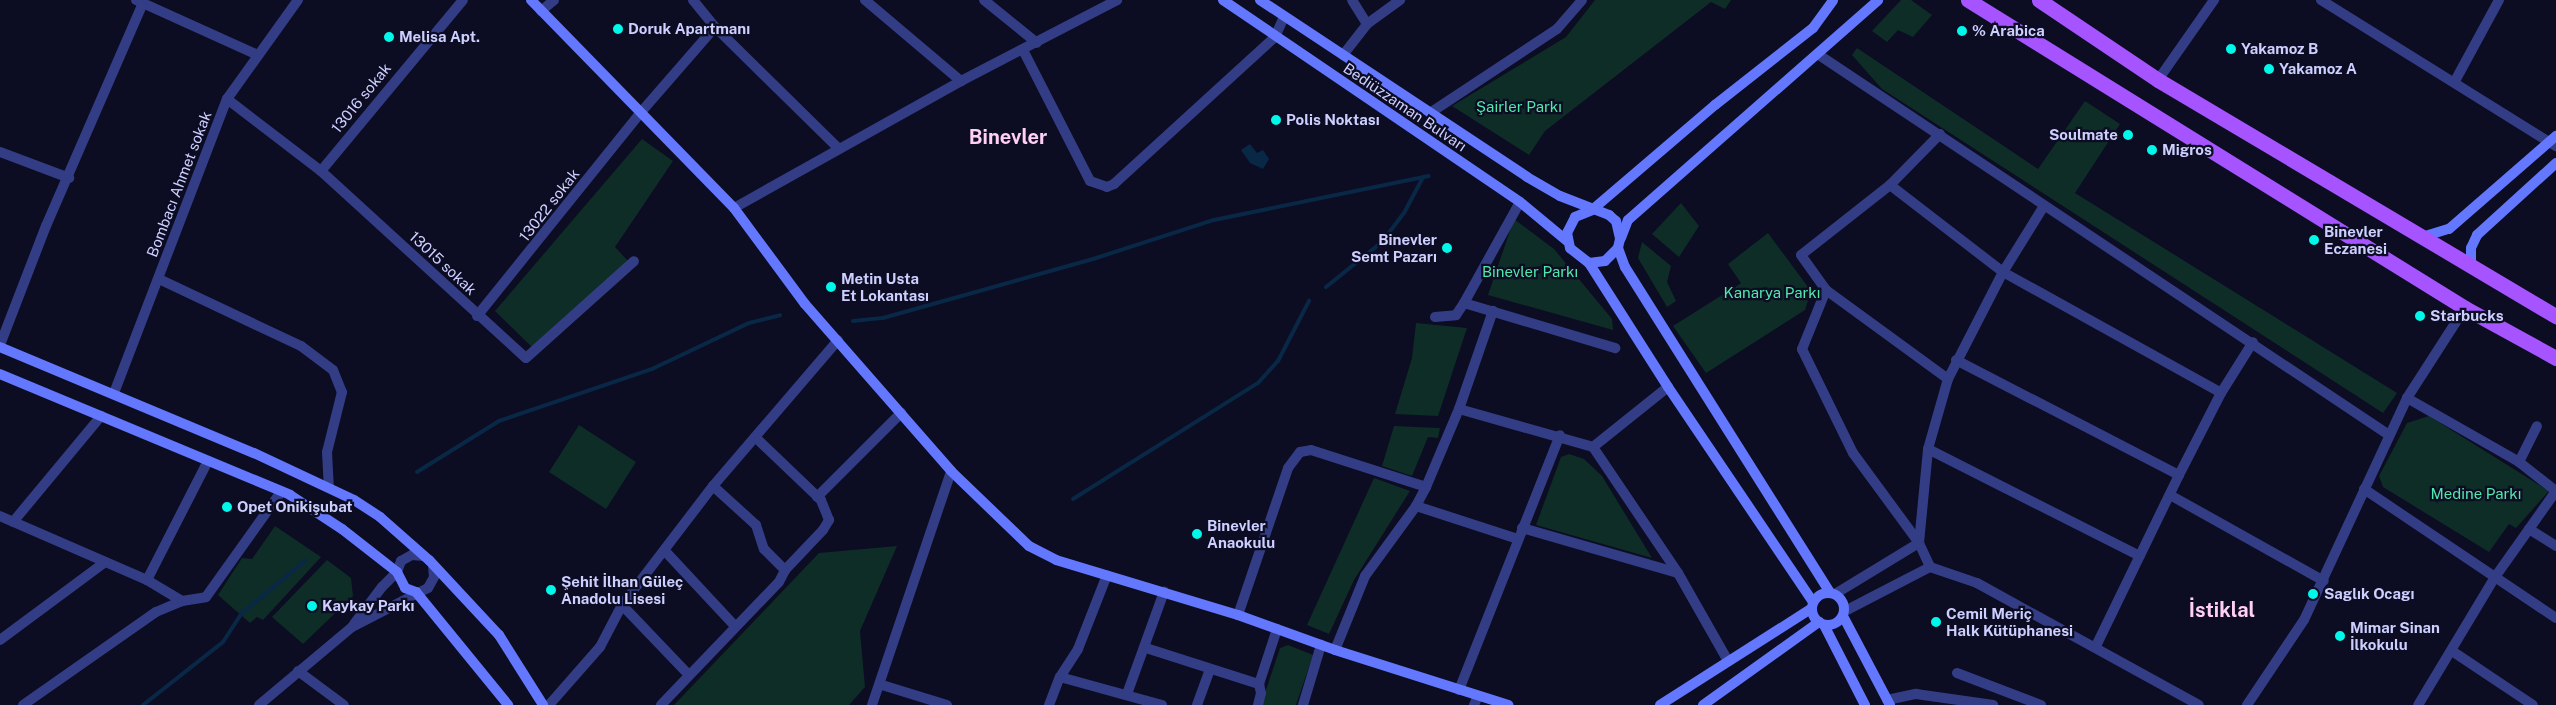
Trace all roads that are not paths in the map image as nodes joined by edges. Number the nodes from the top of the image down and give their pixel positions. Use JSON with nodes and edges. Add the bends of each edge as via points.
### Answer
{"nodes":[{"id":1,"x":298,"y":0,"type":"edge"},
{"id":2,"x":463,"y":0,"type":"edge"},
{"id":3,"x":531,"y":0,"type":"edge"},
{"id":4,"x":554,"y":0,"type":"edge"},
{"id":5,"x":693,"y":0,"type":"edge"},
{"id":6,"x":865,"y":0,"type":"edge"},
{"id":7,"x":984,"y":0,"type":"edge"},
{"id":8,"x":1117,"y":0,"type":"edge"},
{"id":9,"x":1223,"y":0,"type":"edge"},
{"id":10,"x":1260,"y":0,"type":"edge"},
{"id":11,"x":1352,"y":0,"type":"edge"},
{"id":12,"x":1400,"y":0,"type":"edge"},
{"id":13,"x":1582,"y":0,"type":"edge"},
{"id":14,"x":1833,"y":0,"type":"edge"},
{"id":15,"x":1878,"y":0,"type":"edge"},
{"id":16,"x":1968,"y":0,"type":"edge"},
{"id":17,"x":2039,"y":0,"type":"edge"},
{"id":18,"x":2214,"y":0,"type":"edge"},
{"id":19,"x":2321,"y":0,"type":"edge"},
{"id":20,"x":2498,"y":0,"type":"edge"},
{"id":21,"x":140,"y":2,"type":"edge"},
{"id":22,"x":541,"y":11,"type":"junction"},
{"id":23,"x":1284,"y":17,"type":"junction"},
{"id":24,"x":1367,"y":24,"type":"junction"},
{"id":25,"x":715,"y":27,"type":"junction"},
{"id":26,"x":1275,"y":36,"type":"junction"},
{"id":27,"x":1037,"y":43,"type":"junction"},
{"id":28,"x":1023,"y":50,"type":"junction"},
{"id":29,"x":258,"y":54,"type":"junction"},
{"id":30,"x":1343,"y":55,"type":"junction"},
{"id":31,"x":1819,"y":55,"type":"junction"},
{"id":32,"x":2158,"y":80,"type":"junction"},
{"id":33,"x":961,"y":81,"type":"junction"},
{"id":34,"x":2455,"y":81,"type":"junction"},
{"id":35,"x":227,"y":99,"type":"junction"},
{"id":36,"x":642,"y":111,"type":"junction"},
{"id":37,"x":1430,"y":113,"type":"junction"},
{"id":38,"x":1940,"y":134,"type":"junction"},
{"id":39,"x":2554,"y":141,"type":"edge"},
{"id":40,"x":839,"y":149,"type":"junction"},
{"id":41,"x":0,"y":152,"type":"edge"},
{"id":42,"x":2556,"y":163,"type":"edge"},
{"id":43,"x":321,"y":171,"type":"junction"},
{"id":44,"x":70,"y":178,"type":"junction"},
{"id":45,"x":1890,"y":185,"type":"junction"},
{"id":46,"x":1520,"y":202,"type":"junction"},
{"id":47,"x":2044,"y":206,"type":"junction"},
{"id":48,"x":734,"y":208,"type":"junction"},
{"id":49,"x":1592,"y":210,"type":"junction"},
{"id":50,"x":2422,"y":237,"type":"junction"},
{"id":51,"x":1568,"y":241,"type":"junction"},
{"id":52,"x":1619,"y":243,"type":"junction"},
{"id":53,"x":634,"y":261,"type":"dead end"},
{"id":54,"x":1589,"y":262,"type":"junction"},
{"id":55,"x":2471,"y":266,"type":"junction"},
{"id":56,"x":2003,"y":272,"type":"junction"},
{"id":57,"x":159,"y":280,"type":"junction"},
{"id":58,"x":1826,"y":290,"type":"junction"},
{"id":59,"x":1464,"y":303,"type":"junction"},
{"id":60,"x":2465,"y":308,"type":"junction"},
{"id":61,"x":1493,"y":311,"type":"junction"},
{"id":62,"x":477,"y":316,"type":"junction"},
{"id":63,"x":2556,"y":316,"type":"edge"},
{"id":64,"x":1435,"y":317,"type":"dead end"},
{"id":65,"x":838,"y":340,"type":"junction"},
{"id":66,"x":2253,"y":342,"type":"junction"},
{"id":67,"x":0,"y":346,"type":"edge"},
{"id":68,"x":1615,"y":348,"type":"dead end"},
{"id":69,"x":2556,"y":358,"type":"edge"},
{"id":70,"x":1956,"y":360,"type":"junction"},
{"id":71,"x":0,"y":374,"type":"edge"},
{"id":72,"x":1948,"y":380,"type":"junction"},
{"id":73,"x":1668,"y":387,"type":"junction"},
{"id":74,"x":114,"y":393,"type":"junction"},
{"id":75,"x":2221,"y":393,"type":"junction"},
{"id":76,"x":2407,"y":398,"type":"junction"},
{"id":77,"x":1459,"y":409,"type":"junction"},
{"id":78,"x":901,"y":413,"type":"junction"},
{"id":79,"x":101,"y":416,"type":"junction"},
{"id":80,"x":2537,"y":426,"type":"dead end"},
{"id":81,"x":1560,"y":435,"type":"junction"},
{"id":82,"x":2389,"y":435,"type":"junction"},
{"id":83,"x":755,"y":437,"type":"junction"},
{"id":84,"x":1593,"y":446,"type":"junction"},
{"id":85,"x":1928,"y":449,"type":"junction"},
{"id":86,"x":208,"y":462,"type":"junction"},
{"id":87,"x":2519,"y":462,"type":"junction"},
{"id":88,"x":951,"y":471,"type":"junction"},
{"id":89,"x":2178,"y":475,"type":"junction"},
{"id":90,"x":329,"y":486,"type":"junction"},
{"id":91,"x":713,"y":486,"type":"junction"},
{"id":92,"x":1426,"y":487,"type":"junction"},
{"id":93,"x":2364,"y":489,"type":"junction"},
{"id":94,"x":281,"y":492,"type":"junction"},
{"id":95,"x":2170,"y":495,"type":"junction"},
{"id":96,"x":817,"y":497,"type":"junction"},
{"id":97,"x":1416,"y":506,"type":"junction"},
{"id":98,"x":0,"y":516,"type":"edge"},
{"id":99,"x":13,"y":522,"type":"junction"},
{"id":100,"x":1522,"y":528,"type":"junction"},
{"id":101,"x":2529,"y":529,"type":"junction"},
{"id":102,"x":1518,"y":539,"type":"junction"},
{"id":103,"x":1919,"y":543,"type":"junction"},
{"id":104,"x":2556,"y":546,"type":"edge"},
{"id":105,"x":665,"y":550,"type":"junction"},
{"id":106,"x":424,"y":556,"type":"junction"},
{"id":107,"x":2140,"y":556,"type":"junction"},
{"id":108,"x":105,"y":562,"type":"junction"},
{"id":109,"x":433,"y":564,"type":"junction"},
{"id":110,"x":1930,"y":567,"type":"junction"},
{"id":111,"x":785,"y":570,"type":"junction"},
{"id":112,"x":397,"y":572,"type":"junction"},
{"id":113,"x":1678,"y":573,"type":"junction"},
{"id":114,"x":1107,"y":575,"type":"junction"},
{"id":115,"x":2495,"y":577,"type":"junction"},
{"id":116,"x":146,"y":580,"type":"junction"},
{"id":117,"x":2324,"y":582,"type":"junction"},
{"id":118,"x":416,"y":592,"type":"junction"},
{"id":119,"x":1164,"y":592,"type":"junction"},
{"id":120,"x":1833,"y":593,"type":"junction"},
{"id":121,"x":182,"y":601,"type":"junction"},
{"id":122,"x":622,"y":605,"type":"junction"},
{"id":123,"x":1813,"y":605,"type":"junction"},
{"id":124,"x":1844,"y":613,"type":"junction"},
{"id":125,"x":1238,"y":615,"type":"junction"},
{"id":126,"x":2556,"y":618,"type":"edge"},
{"id":127,"x":1822,"y":624,"type":"junction"},
{"id":128,"x":735,"y":626,"type":"junction"},
{"id":129,"x":352,"y":628,"type":"junction"},
{"id":130,"x":1277,"y":629,"type":"junction"},
{"id":131,"x":0,"y":640,"type":"edge"},
{"id":132,"x":1321,"y":645,"type":"junction"},
{"id":133,"x":2096,"y":646,"type":"junction"},
{"id":134,"x":1146,"y":648,"type":"junction"},
{"id":135,"x":1335,"y":650,"type":"junction"},
{"id":136,"x":2452,"y":650,"type":"junction"},
{"id":137,"x":1728,"y":661,"type":"junction"},
{"id":138,"x":1210,"y":669,"type":"junction"},
{"id":139,"x":298,"y":670,"type":"junction"},
{"id":140,"x":1956,"y":673,"type":"dead end"},
{"id":141,"x":689,"y":675,"type":"junction"},
{"id":142,"x":1060,"y":677,"type":"junction"},
{"id":143,"x":1259,"y":684,"type":"junction"},
{"id":144,"x":882,"y":685,"type":"junction"},
{"id":145,"x":1459,"y":690,"type":"junction"},
{"id":146,"x":1127,"y":694,"type":"junction"},
{"id":147,"x":1476,"y":701,"type":"edge"},
{"id":148,"x":1499,"y":703,"type":"edge"},
{"id":149,"x":1888,"y":703,"type":"edge"},
{"id":150,"x":23,"y":705,"type":"edge"},
{"id":151,"x":259,"y":705,"type":"edge"},
{"id":152,"x":344,"y":705,"type":"edge"},
{"id":153,"x":508,"y":705,"type":"edge"},
{"id":154,"x":543,"y":705,"type":"edge"},
{"id":155,"x":549,"y":705,"type":"edge"},
{"id":156,"x":661,"y":705,"type":"edge"},
{"id":157,"x":872,"y":705,"type":"edge"},
{"id":158,"x":946,"y":705,"type":"edge"},
{"id":159,"x":1049,"y":705,"type":"edge"},
{"id":160,"x":1162,"y":705,"type":"edge"},
{"id":161,"x":1197,"y":705,"type":"edge"},
{"id":162,"x":1258,"y":705,"type":"edge"},
{"id":163,"x":1303,"y":705,"type":"edge"},
{"id":164,"x":1508,"y":705,"type":"edge"},
{"id":165,"x":1660,"y":705,"type":"edge"},
{"id":166,"x":1704,"y":705,"type":"edge"},
{"id":167,"x":1866,"y":705,"type":"edge"},
{"id":168,"x":1993,"y":705,"type":"edge"},
{"id":169,"x":2041,"y":705,"type":"edge"},
{"id":170,"x":2199,"y":705,"type":"edge"},
{"id":171,"x":2247,"y":705,"type":"edge"},
{"id":172,"x":2418,"y":705,"type":"edge"},
{"id":173,"x":2533,"y":705,"type":"edge"}],
"edges":[{"from":1,"to":29,"type":"street","name":"Bombacı Ahmet sokak"},
{"from":2,"to":43,"type":"street","name":"13016 sokak"},
{"from":3,"to":22,"type":"street"},
{"from":4,"to":22,"type":"street"},
{"from":5,"to":25,"type":"street"},
{"from":6,"to":33,"type":"street"},
{"from":7,"to":27,"type":"street"},
{"from":8,"to":27,"type":"street"},
{"from":9,"to":26,"type":"street","name":"Bediüzzaman Bulvarı"},
{"from":10,"to":23,"type":"street","name":"Bediüzzaman Bulvarı"},
{"from":11,"to":24,"type":"street"},
{"from":12,"to":24,"type":"street"},
{"from":13,"to":37,"type":"street","via":[[1557,29]]},
{"from":14,"to":49,"type":"street","via":[[1813,28],[1715,105]]},
{"from":15,"to":31,"type":"street"},
{"from":16,"to":60,"type":"main road"},
{"from":17,"to":32,"type":"main road"},
{"from":18,"to":32,"type":"street"},
{"from":19,"to":34,"type":"street"},
{"from":20,"to":34,"type":"street"},
{"from":21,"to":29,"type":"street"},
{"from":21,"to":44,"type":"street"},
{"from":22,"to":36,"type":"street"},
{"from":23,"to":26,"type":"street"},
{"from":23,"to":30,"type":"street","name":"Bediüzzaman Bulvarı"},
{"from":24,"to":30,"type":"street"},
{"from":25,"to":36,"type":"street","name":"13022 sokak"},
{"from":25,"to":40,"type":"street"},
{"from":26,"to":28,"type":"street","via":[[1107,187],[1090,181]]},
{"from":26,"to":46,"type":"street","name":"Bediüzzaman Bulvarı"},
{"from":27,"to":28,"type":"street"},
{"from":28,"to":33,"type":"street"},
{"from":29,"to":35,"type":"street","name":"Bombacı Ahmet sokak"},
{"from":30,"to":37,"type":"street","name":"Bediüzzaman Bulvarı"},
{"from":31,"to":38,"type":"street"},
{"from":31,"to":52,"type":"street","via":[[1628,220]]},
{"from":32,"to":50,"type":"main road"},
{"from":33,"to":40,"type":"street"},
{"from":34,"to":39,"type":"street"},
{"from":35,"to":43,"type":"street","name":"13015 sokak"},
{"from":35,"to":57,"type":"street","name":"Bombacı Ahmet sokak"},
{"from":36,"to":48,"type":"street"},
{"from":36,"to":62,"type":"street","name":"13022 sokak"},
{"from":37,"to":49,"type":"street","name":"Bediüzzaman Bulvarı","via":[[1527,177]]},
{"from":38,"to":45,"type":"street"},
{"from":38,"to":47,"type":"street"},
{"from":39,"to":50,"type":"street","via":[[2449,229]]},
{"from":40,"to":48,"type":"street"},
{"from":41,"to":44,"type":"street"},
{"from":42,"to":55,"type":"street","via":[[2477,235],[2471,248]]},
{"from":43,"to":62,"type":"street","name":"13015 sokak"},
{"from":44,"to":67,"type":"street","via":[[46,226]]},
{"from":45,"to":56,"type":"street"},
{"from":45,"to":58,"type":"street","via":[[1801,255]]},
{"from":46,"to":51,"type":"street","name":"Bediüzzaman Bulvarı"},
{"from":46,"to":59,"type":"street"},
{"from":47,"to":56,"type":"street"},
{"from":47,"to":66,"type":"street"},
{"from":48,"to":65,"type":"street","via":[[788,281]]},
{"from":49,"to":51,"type":"street","via":[[1575,217],[1570,225]]},
{"from":49,"to":52,"type":"street","via":[[1601,211],[1616,221]]},
{"from":50,"to":55,"type":"main road"},
{"from":51,"to":54,"type":"street","via":[[1575,255]]},
{"from":52,"to":54,"type":"street","via":[[1605,260]]},
{"from":52,"to":120,"type":"street","via":[[1624,267]]},
{"from":53,"to":62,"type":"street","name":"13015 sokak","via":[[526,358]]},
{"from":54,"to":73,"type":"street"},
{"from":55,"to":63,"type":"main road"},
{"from":56,"to":70,"type":"street"},
{"from":56,"to":75,"type":"street"},
{"from":57,"to":74,"type":"street","name":"Bombacı Ahmet sokak"},
{"from":57,"to":90,"type":"street","via":[[301,346],[333,370],[342,392],[327,452]]},
{"from":58,"to":72,"type":"street"},
{"from":58,"to":103,"type":"street","via":[[1802,349],[1853,453]]},
{"from":59,"to":61,"type":"street"},
{"from":59,"to":64,"type":"street","via":[[1456,315]]},
{"from":60,"to":69,"type":"main road"},
{"from":60,"to":76,"type":"street"},
{"from":61,"to":68,"type":"street"},
{"from":61,"to":77,"type":"street"},
{"from":65,"to":78,"type":"street"},
{"from":65,"to":83,"type":"street"},
{"from":66,"to":75,"type":"street"},
{"from":66,"to":82,"type":"street"},
{"from":67,"to":74,"type":"street"},
{"from":70,"to":72,"type":"street"},
{"from":70,"to":89,"type":"street"},
{"from":71,"to":79,"type":"street"},
{"from":72,"to":85,"type":"street"},
{"from":73,"to":84,"type":"street"},
{"from":73,"to":123,"type":"street"},
{"from":74,"to":90,"type":"street"},
{"from":75,"to":89,"type":"street"},
{"from":76,"to":82,"type":"street"},
{"from":76,"to":87,"type":"street"},
{"from":77,"to":81,"type":"street"},
{"from":77,"to":92,"type":"street"},
{"from":78,"to":88,"type":"street"},
{"from":78,"to":96,"type":"street"},
{"from":79,"to":86,"type":"street"},
{"from":79,"to":99,"type":"street"},
{"from":80,"to":87,"type":"street"},
{"from":81,"to":84,"type":"street"},
{"from":81,"to":100,"type":"street"},
{"from":82,"to":93,"type":"street"},
{"from":83,"to":91,"type":"street"},
{"from":83,"to":96,"type":"street"},
{"from":84,"to":113,"type":"street"},
{"from":85,"to":103,"type":"street"},
{"from":85,"to":107,"type":"street"},
{"from":86,"to":94,"type":"street"},
{"from":86,"to":116,"type":"street"},
{"from":87,"to":101,"type":"street","via":[[2556,491]]},
{"from":88,"to":114,"type":"street","via":[[1030,546],[1056,560]]},
{"from":88,"to":144,"type":"street"},
{"from":89,"to":95,"type":"street"},
{"from":90,"to":106,"type":"street","via":[[380,517]]},
{"from":91,"to":105,"type":"street"},
{"from":91,"to":111,"type":"street","via":[[756,525],[764,549]]},
{"from":92,"to":97,"type":"street"},
{"from":92,"to":125,"type":"street","via":[[1311,450],[1300,452],[1288,468]]},
{"from":93,"to":115,"type":"street"},
{"from":93,"to":117,"type":"street"},
{"from":94,"to":112,"type":"street","via":[[342,529]]},
{"from":94,"to":121,"type":"street","via":[[206,597]]},
{"from":95,"to":107,"type":"street"},
{"from":95,"to":117,"type":"street"},
{"from":96,"to":111,"type":"street","via":[[826,509],[827,525]]},
{"from":97,"to":102,"type":"street"},
{"from":97,"to":135,"type":"street","via":[[1365,576]]},
{"from":98,"to":99,"type":"street"},
{"from":99,"to":108,"type":"street"},
{"from":100,"to":102,"type":"street"},
{"from":100,"to":113,"type":"street"},
{"from":101,"to":104,"type":"street"},
{"from":101,"to":115,"type":"street"},
{"from":102,"to":145,"type":"street"},
{"from":103,"to":110,"type":"street"},
{"from":103,"to":120,"type":"street"},
{"from":105,"to":122,"type":"street"},
{"from":105,"to":128,"type":"street"},
{"from":106,"to":109,"type":"street"},
{"from":106,"to":112,"type":"street","via":[[406,557]]},
{"from":107,"to":133,"type":"street"},
{"from":108,"to":116,"type":"street"},
{"from":108,"to":131,"type":"street"},
{"from":109,"to":118,"type":"street","via":[[432,583]]},
{"from":109,"to":154,"type":"street","via":[[499,635]]},
{"from":110,"to":124,"type":"street"},
{"from":110,"to":133,"type":"street","via":[[1977,583]]},
{"from":111,"to":128,"type":"street","via":[[779,582]]},
{"from":112,"to":118,"type":"street","via":[[401,584]]},
{"from":112,"to":129,"type":"street","via":[[382,586]]},
{"from":113,"to":137,"type":"street"},
{"from":114,"to":119,"type":"street"},
{"from":114,"to":142,"type":"street","via":[[1078,649]]},
{"from":115,"to":126,"type":"street"},
{"from":115,"to":136,"type":"street"},
{"from":116,"to":121,"type":"street"},
{"from":117,"to":171,"type":"street","via":[[2304,620]]},
{"from":118,"to":129,"type":"street"},
{"from":118,"to":153,"type":"street"},
{"from":119,"to":125,"type":"street"},
{"from":119,"to":134,"type":"street"},
{"from":120,"to":123,"type":"street","via":[[1820,595]]},
{"from":120,"to":124,"type":"street","via":[[1843,601]]},
{"from":121,"to":150,"type":"street","via":[[156,612]]},
{"from":122,"to":141,"type":"street"},
{"from":122,"to":155,"type":"street","via":[[600,647]]},
{"from":123,"to":127,"type":"street"},
{"from":123,"to":137,"type":"street"},
{"from":124,"to":127,"type":"street","via":[[1835,624]]},
{"from":124,"to":149,"type":"street"},
{"from":125,"to":130,"type":"street"},
{"from":127,"to":166,"type":"street"},
{"from":127,"to":167,"type":"street"},
{"from":128,"to":141,"type":"street"},
{"from":129,"to":139,"type":"street"},
{"from":130,"to":132,"type":"street"},
{"from":130,"to":143,"type":"street"},
{"from":132,"to":135,"type":"street"},
{"from":132,"to":163,"type":"street"},
{"from":133,"to":170,"type":"street"},
{"from":134,"to":138,"type":"street"},
{"from":134,"to":146,"type":"street"},
{"from":135,"to":145,"type":"street"},
{"from":136,"to":172,"type":"street"},
{"from":136,"to":173,"type":"street"},
{"from":137,"to":165,"type":"street"},
{"from":138,"to":143,"type":"street"},
{"from":138,"to":161,"type":"street"},
{"from":139,"to":151,"type":"street"},
{"from":139,"to":152,"type":"street"},
{"from":140,"to":169,"type":"street"},
{"from":141,"to":156,"type":"street"},
{"from":142,"to":146,"type":"street"},
{"from":142,"to":159,"type":"street"},
{"from":143,"to":162,"type":"street"},
{"from":144,"to":157,"type":"street"},
{"from":144,"to":158,"type":"street"},
{"from":145,"to":147,"type":"street"},
{"from":146,"to":160,"type":"street"},
{"from":147,"to":148,"type":"street"},
{"from":148,"to":164,"type":"street"},
{"from":149,"to":168,"type":"street","via":[[1916,694]]}]}
